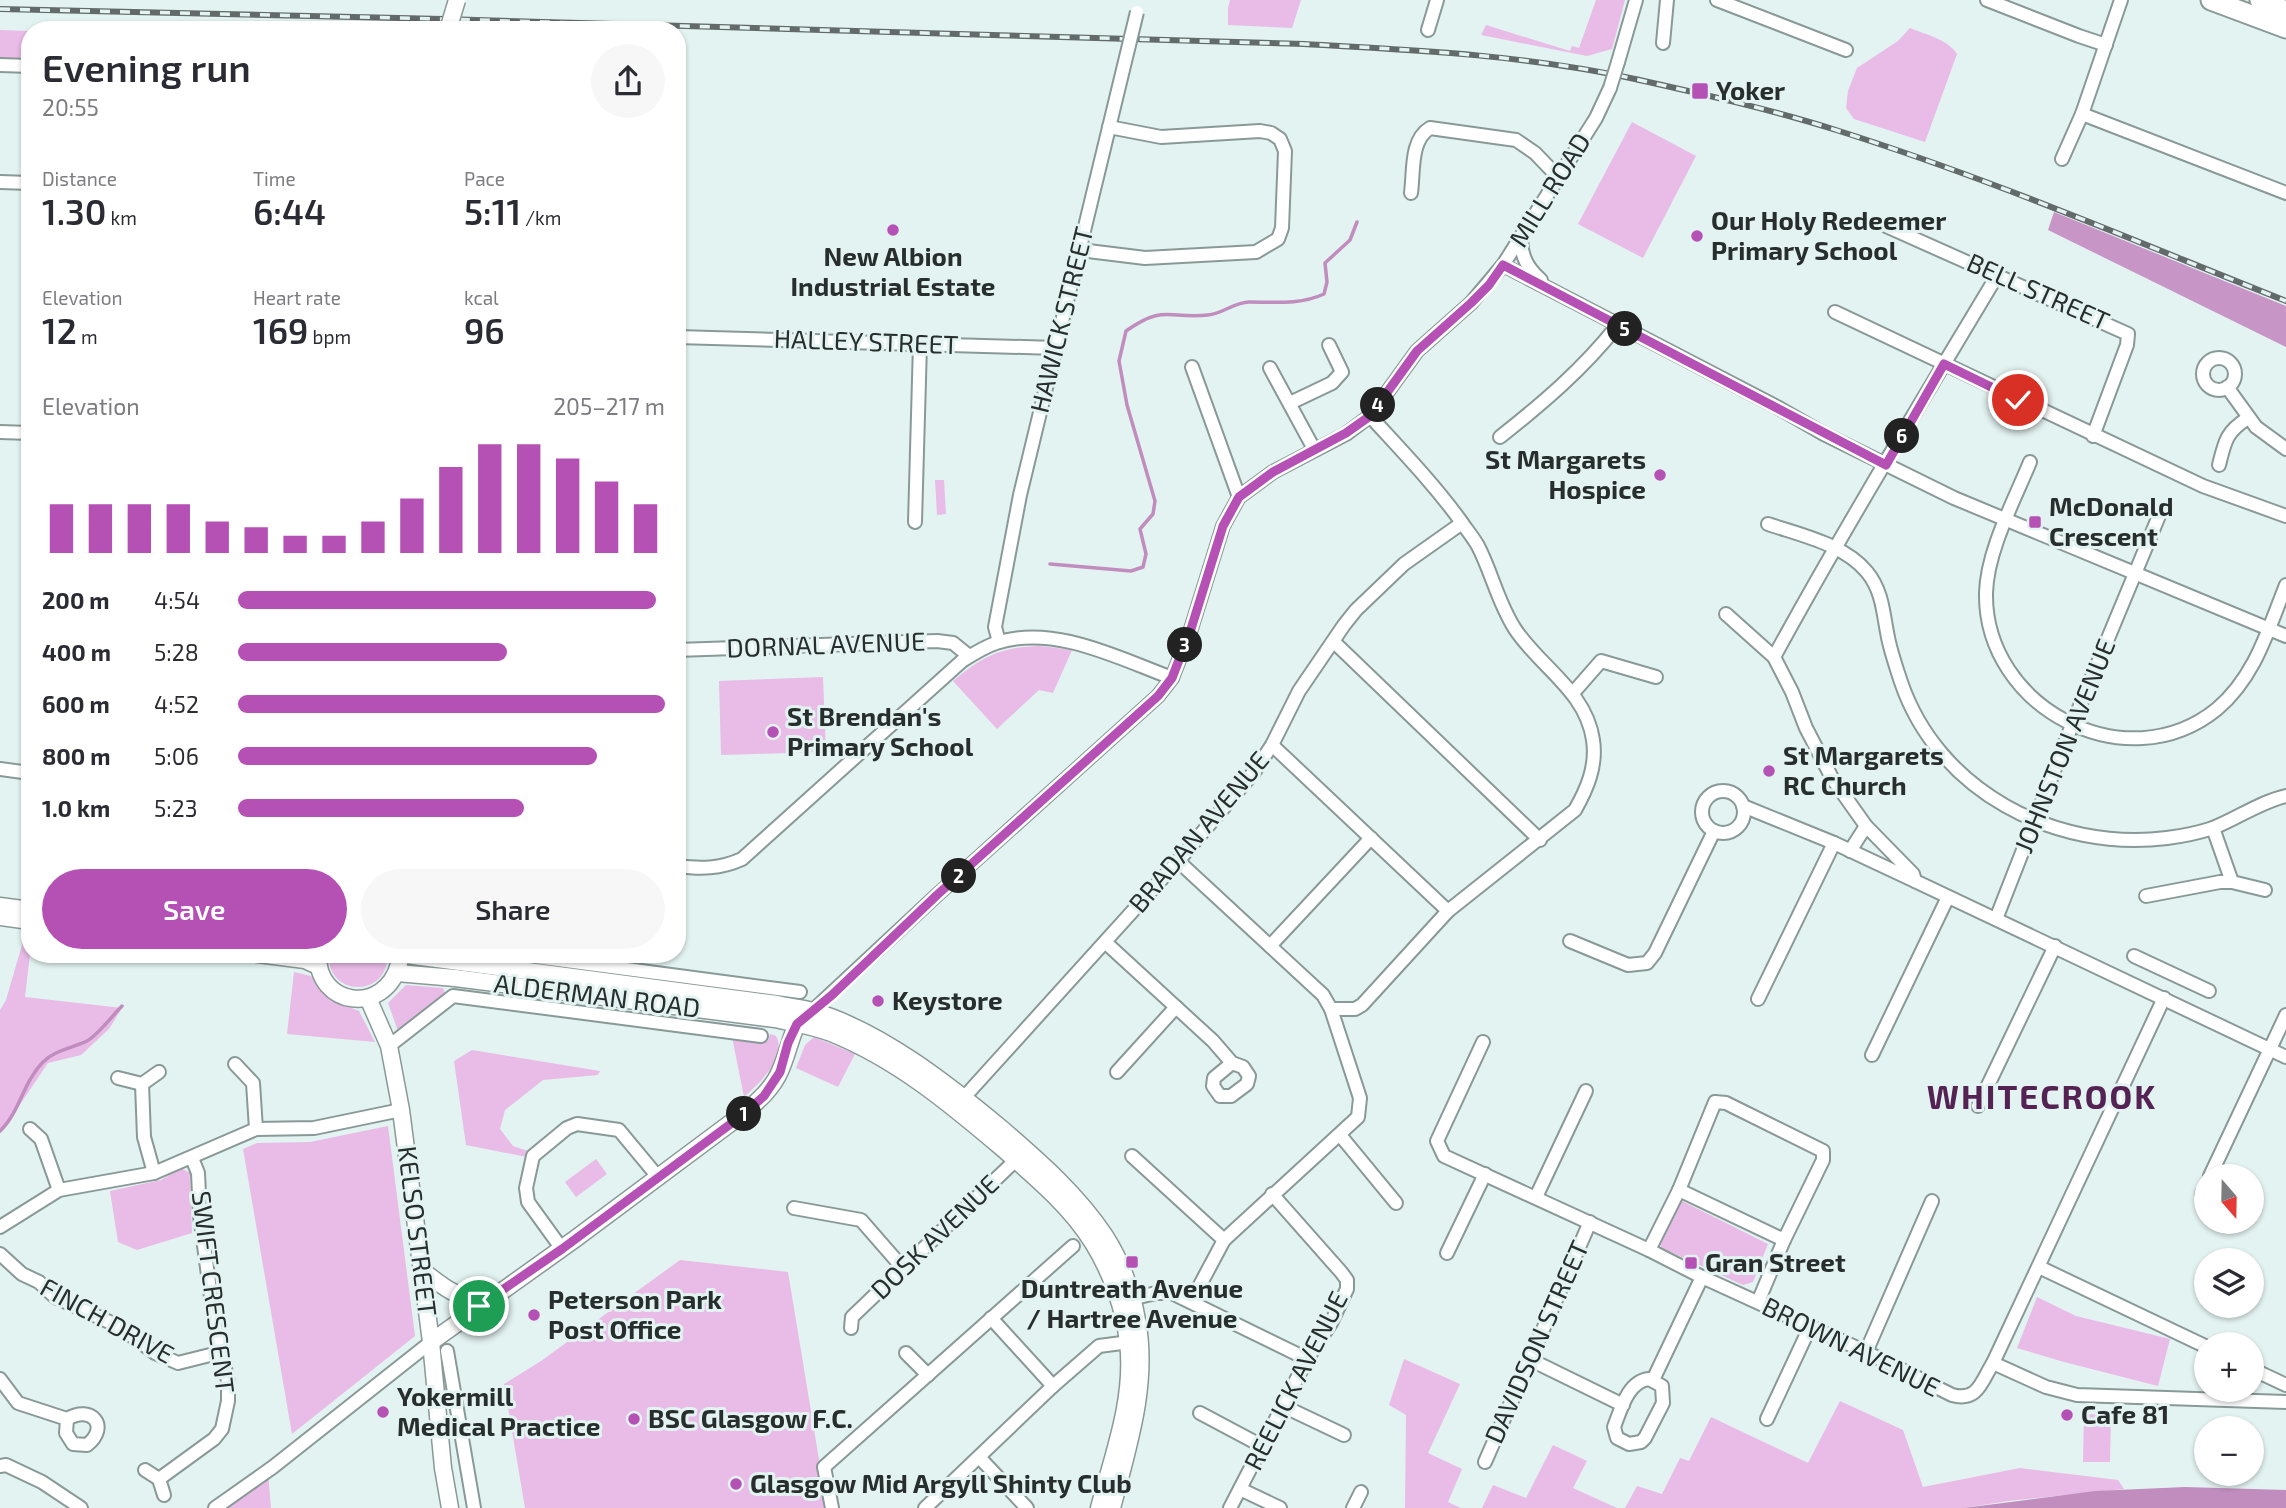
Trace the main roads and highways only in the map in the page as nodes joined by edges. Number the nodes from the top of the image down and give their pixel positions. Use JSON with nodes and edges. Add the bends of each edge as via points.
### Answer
{"nodes":[{"id":1,"x":2211,"y":0,"type":"edge"},
{"id":2,"x":2260,"y":0,"type":"edge"},
{"id":3,"x":2286,"y":10,"type":"edge"},
{"id":4,"x":2286,"y":28,"type":"edge"}],
"edges":[{"from":1,"to":4,"type":"main road"},
{"from":2,"to":3,"type":"main road"}]}
